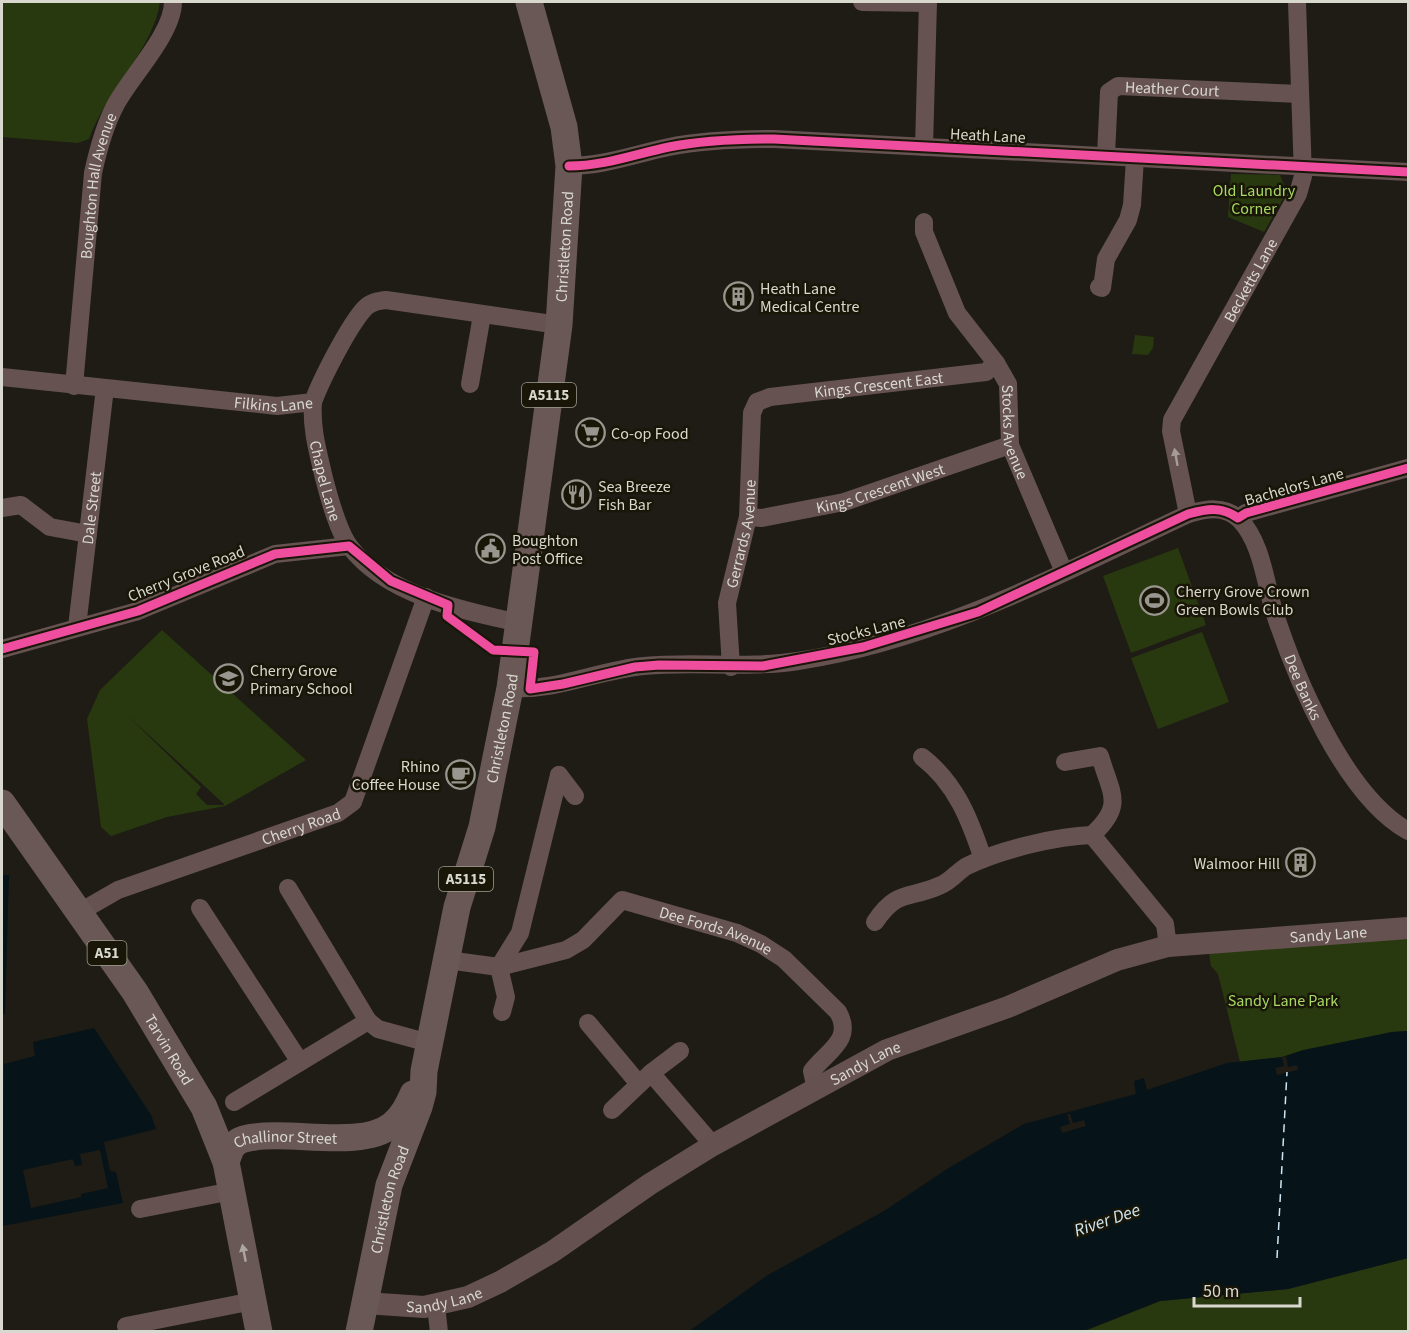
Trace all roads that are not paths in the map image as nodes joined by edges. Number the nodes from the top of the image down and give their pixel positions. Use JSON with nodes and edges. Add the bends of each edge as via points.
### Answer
{"nodes":[{"id":1,"x":173,"y":2,"type":"edge"},
{"id":2,"x":529,"y":2,"type":"edge"},
{"id":3,"x":862,"y":2,"type":"edge"},
{"id":4,"x":928,"y":2,"type":"edge"},
{"id":5,"x":1297,"y":2,"type":"edge"},
{"id":6,"x":1300,"y":94,"type":"junction"},
{"id":7,"x":924,"y":147,"type":"junction"},
{"id":8,"x":1106,"y":155,"type":"junction"},
{"id":9,"x":1135,"y":159,"type":"junction"},
{"id":10,"x":569,"y":166,"type":"junction"},
{"id":11,"x":1305,"y":166,"type":"junction"},
{"id":12,"x":1408,"y":172,"type":"edge"},
{"id":13,"x":930,"y":227,"type":"dead end"},
{"id":14,"x":1101,"y":288,"type":"dead end"},
{"id":15,"x":482,"y":315,"type":"junction"},
{"id":16,"x":559,"y":325,"type":"junction"},
{"id":17,"x":996,"y":363,"type":"junction"},
{"id":18,"x":2,"y":377,"type":"edge"},
{"id":19,"x":470,"y":384,"type":"dead end"},
{"id":20,"x":74,"y":386,"type":"junction"},
{"id":21,"x":105,"y":388,"type":"junction"},
{"id":22,"x":312,"y":402,"type":"junction"},
{"id":23,"x":757,"y":402,"type":"joint"},
{"id":24,"x":1010,"y":445,"type":"junction"},
{"id":25,"x":1407,"y":471,"type":"edge"},
{"id":26,"x":2,"y":508,"type":"edge"},
{"id":27,"x":1188,"y":514,"type":"junction"},
{"id":28,"x":748,"y":517,"type":"junction"},
{"id":29,"x":1238,"y":518,"type":"junction"},
{"id":30,"x":88,"y":534,"type":"junction"},
{"id":31,"x":349,"y":546,"type":"junction"},
{"id":32,"x":1065,"y":572,"type":"junction"},
{"id":33,"x":426,"y":597,"type":"junction"},
{"id":34,"x":519,"y":623,"type":"junction"},
{"id":35,"x":77,"y":627,"type":"junction"},
{"id":36,"x":2,"y":649,"type":"edge"},
{"id":37,"x":731,"y":667,"type":"junction"},
{"id":38,"x":510,"y":688,"type":"junction"},
{"id":39,"x":935,"y":761,"type":"dead end"},
{"id":40,"x":1065,"y":762,"type":"dead end"},
{"id":41,"x":575,"y":796,"type":"dead end"},
{"id":42,"x":2,"y":803,"type":"edge"},
{"id":43,"x":1408,"y":831,"type":"edge"},
{"id":44,"x":1092,"y":835,"type":"junction"},
{"id":45,"x":983,"y":859,"type":"junction"},
{"id":46,"x":288,"y":888,"type":"dead end"},
{"id":47,"x":200,"y":908,"type":"dead end"},
{"id":48,"x":78,"y":913,"type":"junction"},
{"id":49,"x":875,"y":922,"type":"dead end"},
{"id":50,"x":1408,"y":928,"type":"edge"},
{"id":51,"x":1168,"y":946,"type":"junction"},
{"id":52,"x":447,"y":960,"type":"junction"},
{"id":53,"x":499,"y":967,"type":"junction"},
{"id":54,"x":502,"y":1012,"type":"dead end"},
{"id":55,"x":368,"y":1022,"type":"junction"},
{"id":56,"x":588,"y":1023,"type":"dead end"},
{"id":57,"x":429,"y":1044,"type":"junction"},
{"id":58,"x":680,"y":1051,"type":"dead end"},
{"id":59,"x":300,"y":1062,"type":"junction"},
{"id":60,"x":424,"y":1071,"type":"junction"},
{"id":61,"x":645,"y":1079,"type":"junction"},
{"id":62,"x":816,"y":1089,"type":"junction"},
{"id":63,"x":234,"y":1102,"type":"dead end"},
{"id":64,"x":204,"y":1107,"type":"junction"},
{"id":65,"x":612,"y":1110,"type":"dead end"},
{"id":66,"x":264,"y":1136,"type":"junction"},
{"id":67,"x":357,"y":1137,"type":"junction"},
{"id":68,"x":713,"y":1145,"type":"junction"},
{"id":69,"x":226,"y":1162,"type":"junction"},
{"id":70,"x":389,"y":1185,"type":"junction"},
{"id":71,"x":232,"y":1191,"type":"junction"},
{"id":72,"x":140,"y":1209,"type":"dead end"},
{"id":73,"x":254,"y":1301,"type":"junction"},
{"id":74,"x":364,"y":1303,"type":"junction"},
{"id":75,"x":436,"y":1306,"type":"junction"},
{"id":76,"x":126,"y":1326,"type":"dead end"},
{"id":77,"x":259,"y":1332,"type":"edge"},
{"id":78,"x":358,"y":1332,"type":"edge"},
{"id":79,"x":439,"y":1332,"type":"edge"}],
"edges":[{"from":1,"to":20,"type":"street","name":"Boughton Hall Avenue","via":[[168,24],[114,108],[99,145],[93,173]]},
{"from":2,"to":10,"type":"highway","name":"Christleton Road","number":"A5115","via":[[564,127]]},
{"from":3,"to":4,"type":"street"},
{"from":4,"to":7,"type":"street"},
{"from":5,"to":6,"type":"street","name":"Becketts Lane"},
{"from":6,"to":8,"type":"street","name":"Heather Court","via":[[1118,86],[1109,92]]},
{"from":6,"to":11,"type":"street","name":"Becketts Lane"},
{"from":7,"to":8,"type":"street","name":"Heath Lane"},
{"from":7,"to":10,"type":"street","name":"Heath Lane","via":[[722,139],[587,166]]},
{"from":8,"to":9,"type":"street","name":"Heath Lane"},
{"from":9,"to":11,"type":"street","name":"Heath Lane"},
{"from":9,"to":14,"type":"street","via":[[1132,205],[1106,259]]},
{"from":10,"to":16,"type":"highway","name":"Christleton Road","number":"A5115"},
{"from":11,"to":12,"type":"street","name":"Heath Lane"},
{"from":27,"to":11,"type":"street","name":"Becketts Lane","one_way":true,"via":[[1172,420],[1298,194]]},
{"from":13,"to":17,"type":"street","name":"Stocks Avenue","via":[[957,313]]},
{"from":15,"to":16,"type":"street","name":"Filkins Lane"},
{"from":15,"to":19,"type":"street"},
{"from":15,"to":22,"type":"street","name":"Filkins Lane","via":[[386,300],[374,302],[365,309],[342,345]]},
{"from":16,"to":34,"type":"highway","name":"Christleton Road","number":"A5115"},
{"from":17,"to":23,"type":"street","name":"Kings Crescent East","via":[[986,372],[770,397]]},
{"from":17,"to":24,"type":"street","name":"Stocks Avenue","via":[[1008,384]]},
{"from":18,"to":20,"type":"street","name":"Filkins Lane"},
{"from":20,"to":21,"type":"street","name":"Filkins Lane"},
{"from":21,"to":22,"type":"street","name":"Filkins Lane","via":[[277,406]]},
{"from":21,"to":30,"type":"street","name":"Dale Street"},
{"from":22,"to":31,"type":"street","name":"Chapel Lane","via":[[311,424],[328,495]]},
{"from":23,"to":28,"type":"street","name":"Gerrards Avenue","via":[[752,413]]},
{"from":24,"to":28,"type":"street","name":"Kings Crescent West","via":[[844,502],[762,518]]},
{"from":24,"to":32,"type":"street","name":"Stocks Avenue"},
{"from":25,"to":29,"type":"street","name":"Bachelors Lane"},
{"from":26,"to":30,"type":"street","via":[[21,505],[50,527]]},
{"from":27,"to":29,"type":"street","name":"Bachelors Lane","via":[[1208,508],[1227,511]]},
{"from":27,"to":32,"type":"street","name":"Stocks Lane"},
{"from":28,"to":37,"type":"street","name":"Gerrards Avenue","via":[[727,603]]},
{"from":29,"to":43,"type":"street","name":"Dee Banks","via":[[1253,539],[1292,658],[1329,738],[1357,783]]},
{"from":30,"to":35,"type":"street","name":"Dale Street"},
{"from":31,"to":33,"type":"street","name":"Chapel Lane","via":[[391,581]]},
{"from":31,"to":35,"type":"street","name":"Cherry Grove Road","via":[[275,554],[148,607]]},
{"from":32,"to":37,"type":"street","name":"Stocks Lane","via":[[978,612],[916,632],[802,661]]},
{"from":33,"to":34,"type":"street","name":"Chapel Lane"},
{"from":33,"to":48,"type":"street","name":"Cherry Road","via":[[353,802],[338,813],[118,890]]},
{"from":34,"to":38,"type":"highway","name":"Christleton Road","number":"A5115"},
{"from":35,"to":36,"type":"street","name":"Cherry Grove Road"},
{"from":37,"to":38,"type":"street","name":"Stocks Lane","via":[[635,667],[546,688]]},
{"from":38,"to":52,"type":"highway","name":"Christleton Road","number":"A5115","via":[[482,827],[457,907]]},
{"from":39,"to":45,"type":"street","via":[[962,802]]},
{"from":40,"to":44,"type":"street","via":[[1107,752],[1114,810]]},
{"from":41,"to":53,"type":"street","via":[[559,775],[520,933]]},
{"from":42,"to":48,"type":"highway","name":"Tarvin Road","number":"A51"},
{"from":44,"to":45,"type":"street","via":[[1067,836]]},
{"from":44,"to":51,"type":"street","via":[[1165,924]]},
{"from":45,"to":49,"type":"street","via":[[942,885],[888,904]]},
{"from":46,"to":55,"type":"street"},
{"from":47,"to":59,"type":"street"},
{"from":48,"to":64,"type":"highway","name":"Tarvin Road","number":"A51","via":[[135,992]]},
{"from":50,"to":51,"type":"main road","name":"Sandy Lane"},
{"from":51,"to":62,"type":"main road","name":"Sandy Lane","via":[[1117,960],[1008,1007],[887,1050]]},
{"from":52,"to":53,"type":"street"},
{"from":52,"to":57,"type":"highway","name":"Christleton Road","number":"A5115"},
{"from":53,"to":54,"type":"street","via":[[507,997]]},
{"from":53,"to":62,"type":"street","name":"Dee Fords Avenue","via":[[566,950],[583,940],[622,900],[737,933],[784,959],[838,1012],[844,1023],[838,1043],[812,1071]]},
{"from":55,"to":57,"type":"street","via":[[378,1029]]},
{"from":55,"to":59,"type":"street"},
{"from":56,"to":61,"type":"street"},
{"from":57,"to":60,"type":"highway","name":"Christleton Road","number":"A5115"},
{"from":58,"to":61,"type":"street"},
{"from":59,"to":63,"type":"street"},
{"from":60,"to":67,"type":"highway","name":"Challinor Street","number":"A5115","via":[[405,1112],[391,1126]]},
{"from":60,"to":70,"type":"highway","name":"Christleton Road","number":"A5115","via":[[419,1107]]},
{"from":61,"to":65,"type":"street"},
{"from":61,"to":68,"type":"street"},
{"from":62,"to":68,"type":"main road","name":"Sandy Lane"},
{"from":64,"to":66,"type":"highway","via":[[226,1127]]},
{"from":64,"to":69,"type":"highway","name":"Tarvin Road","number":"A51"},
{"from":66,"to":67,"type":"highway","name":"Challinor Street"},
{"from":66,"to":69,"type":"highway","name":"Challinor Street","via":[[242,1139],[233,1146]]},
{"from":67,"to":70,"type":"highway","name":"Challinor Street","via":[[380,1146],[387,1155]]},
{"from":68,"to":75,"type":"main road","name":"Sandy Lane","via":[[500,1282]]},
{"from":69,"to":71,"type":"highway","name":"Tarvin Road","number":"A51"},
{"from":70,"to":74,"type":"highway","name":"Christleton Road"},
{"from":71,"to":72,"type":"street"},
{"from":73,"to":71,"type":"highway","name":"Tarvin Road","number":"A51","one_way":true},
{"from":73,"to":76,"type":"street"},
{"from":73,"to":77,"type":"highway","name":"Tarvin Road","number":"A51"},
{"from":74,"to":75,"type":"main road","name":"Sandy Lane"},
{"from":74,"to":78,"type":"highway","name":"Christleton Road"},
{"from":75,"to":79,"type":"street"}]}
